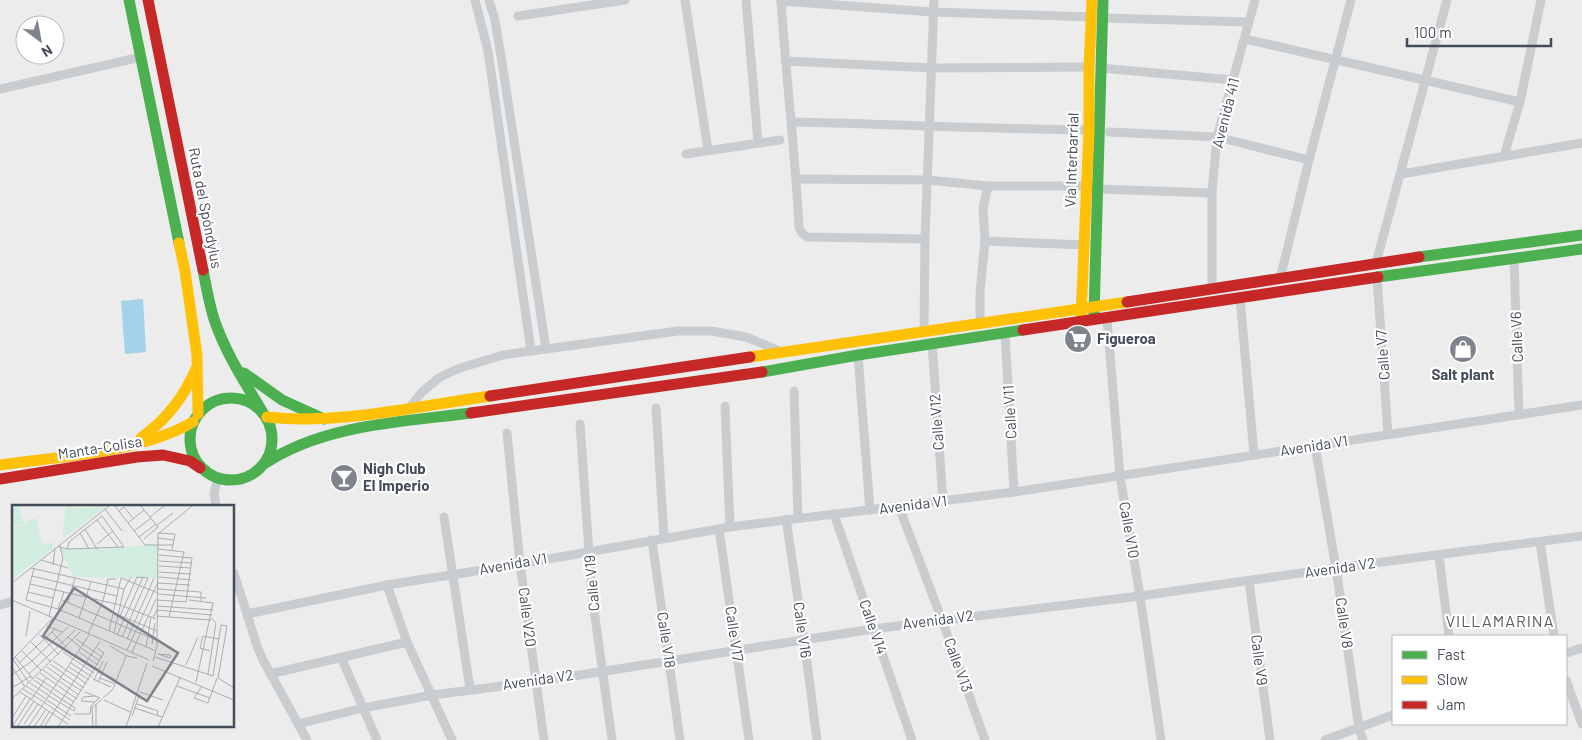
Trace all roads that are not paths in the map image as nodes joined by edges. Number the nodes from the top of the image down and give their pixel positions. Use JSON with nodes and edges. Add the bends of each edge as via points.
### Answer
{"nodes":[{"id":1,"x":131,"y":0,"type":"edge"},
{"id":2,"x":148,"y":0,"type":"edge"},
{"id":3,"x":475,"y":0,"type":"edge"},
{"id":4,"x":489,"y":0,"type":"edge"},
{"id":5,"x":625,"y":0,"type":"edge"},
{"id":6,"x":685,"y":0,"type":"edge"},
{"id":7,"x":746,"y":0,"type":"edge"},
{"id":8,"x":781,"y":0,"type":"edge"},
{"id":9,"x":934,"y":0,"type":"edge"},
{"id":10,"x":1092,"y":0,"type":"edge"},
{"id":11,"x":1102,"y":0,"type":"edge"},
{"id":12,"x":1255,"y":0,"type":"edge"},
{"id":13,"x":1351,"y":0,"type":"edge"},
{"id":14,"x":1447,"y":0,"type":"edge"},
{"id":15,"x":1541,"y":0,"type":"edge"},
{"id":16,"x":933,"y":12,"type":"junction"},
{"id":17,"x":518,"y":16,"type":"dead end"},
{"id":18,"x":1097,"y":17,"type":"junction"},
{"id":19,"x":1249,"y":22,"type":"junction"},
{"id":20,"x":1245,"y":39,"type":"junction"},
{"id":21,"x":141,"y":57,"type":"junction"},
{"id":22,"x":1335,"y":58,"type":"junction"},
{"id":23,"x":785,"y":61,"type":"junction"},
{"id":24,"x":932,"y":68,"type":"junction"},
{"id":25,"x":1094,"y":68,"type":"junction"},
{"id":26,"x":1233,"y":80,"type":"junction"},
{"id":27,"x":1426,"y":80,"type":"junction"},
{"id":28,"x":0,"y":89,"type":"edge"},
{"id":29,"x":1520,"y":102,"type":"junction"},
{"id":30,"x":792,"y":122,"type":"junction"},
{"id":31,"x":930,"y":125,"type":"junction"},
{"id":32,"x":1089,"y":130,"type":"junction"},
{"id":33,"x":1109,"y":132,"type":"dead end"},
{"id":34,"x":1217,"y":137,"type":"junction"},
{"id":35,"x":780,"y":140,"type":"dead end"},
{"id":36,"x":758,"y":142,"type":"junction"},
{"id":37,"x":1582,"y":143,"type":"edge"},
{"id":38,"x":708,"y":150,"type":"junction"},
{"id":39,"x":686,"y":154,"type":"dead end"},
{"id":40,"x":1504,"y":156,"type":"junction"},
{"id":41,"x":1309,"y":160,"type":"junction"},
{"id":42,"x":180,"y":161,"type":"junction"},
{"id":43,"x":163,"y":165,"type":"junction"},
{"id":44,"x":1401,"y":174,"type":"junction"},
{"id":45,"x":796,"y":179,"type":"junction"},
{"id":46,"x":928,"y":180,"type":"junction"},
{"id":47,"x":988,"y":186,"type":"junction"},
{"id":48,"x":1092,"y":188,"type":"junction"},
{"id":49,"x":1212,"y":194,"type":"junction"},
{"id":50,"x":1582,"y":235,"type":"edge"},
{"id":51,"x":925,"y":239,"type":"junction"},
{"id":52,"x":985,"y":241,"type":"junction"},
{"id":53,"x":1085,"y":245,"type":"junction"},
{"id":54,"x":1582,"y":249,"type":"edge"},
{"id":55,"x":1514,"y":259,"type":"junction"},
{"id":56,"x":1376,"y":262,"type":"junction"},
{"id":57,"x":1377,"y":277,"type":"junction"},
{"id":58,"x":1280,"y":279,"type":"junction"},
{"id":59,"x":1212,"y":289,"type":"junction"},
{"id":60,"x":1240,"y":298,"type":"junction"},
{"id":61,"x":1094,"y":306,"type":"junction"},
{"id":62,"x":1081,"y":308,"type":"junction"},
{"id":63,"x":1107,"y":318,"type":"junction"},
{"id":64,"x":1094,"y":319,"type":"junction"},
{"id":65,"x":1080,"y":321,"type":"junction"},
{"id":66,"x":980,"y":322,"type":"junction"},
{"id":67,"x":924,"y":332,"type":"junction"},
{"id":68,"x":1005,"y":332,"type":"junction"},
{"id":69,"x":932,"y":343,"type":"junction"},
{"id":70,"x":546,"y":349,"type":"junction"},
{"id":71,"x":531,"y":351,"type":"junction"},
{"id":72,"x":784,"y":353,"type":"junction"},
{"id":73,"x":858,"y":355,"type":"junction"},
{"id":74,"x":198,"y":364,"type":"junction"},
{"id":75,"x":236,"y":367,"type":"junction"},
{"id":76,"x":794,"y":391,"type":"dead end"},
{"id":77,"x":1582,"y":404,"type":"edge"},
{"id":78,"x":725,"y":406,"type":"dead end"},
{"id":79,"x":410,"y":407,"type":"junction"},
{"id":80,"x":656,"y":408,"type":"dead end"},
{"id":81,"x":265,"y":414,"type":"junction"},
{"id":82,"x":1519,"y":414,"type":"junction"},
{"id":83,"x":196,"y":418,"type":"junction"},
{"id":84,"x":324,"y":418,"type":"junction"},
{"id":85,"x":580,"y":424,"type":"dead end"},
{"id":86,"x":507,"y":433,"type":"dead end"},
{"id":87,"x":1388,"y":434,"type":"junction"},
{"id":88,"x":134,"y":443,"type":"junction"},
{"id":89,"x":1316,"y":446,"type":"junction"},
{"id":90,"x":1254,"y":454,"type":"junction"},
{"id":91,"x":0,"y":464,"type":"edge"},
{"id":92,"x":264,"y":464,"type":"junction"},
{"id":93,"x":202,"y":468,"type":"junction"},
{"id":94,"x":1120,"y":476,"type":"junction"},
{"id":95,"x":218,"y":478,"type":"junction"},
{"id":96,"x":0,"y":479,"type":"edge"},
{"id":97,"x":1014,"y":492,"type":"junction"},
{"id":98,"x":943,"y":501,"type":"junction"},
{"id":99,"x":216,"y":505,"type":"edge"},
{"id":100,"x":899,"y":507,"type":"junction"},
{"id":101,"x":870,"y":510,"type":"junction"},
{"id":102,"x":834,"y":514,"type":"junction"},
{"id":103,"x":444,"y":517,"type":"dead end"},
{"id":104,"x":798,"y":518,"type":"junction"},
{"id":105,"x":786,"y":520,"type":"junction"},
{"id":106,"x":730,"y":527,"type":"junction"},
{"id":107,"x":719,"y":529,"type":"junction"},
{"id":108,"x":1582,"y":536,"type":"edge"},
{"id":109,"x":664,"y":538,"type":"junction"},
{"id":110,"x":652,"y":540,"type":"junction"},
{"id":111,"x":1540,"y":542,"type":"junction"},
{"id":112,"x":589,"y":551,"type":"junction"},
{"id":113,"x":1439,"y":556,"type":"junction"},
{"id":114,"x":520,"y":564,"type":"junction"},
{"id":115,"x":1336,"y":568,"type":"junction"},
{"id":116,"x":452,"y":575,"type":"junction"},
{"id":117,"x":235,"y":577,"type":"edge"},
{"id":118,"x":1249,"y":581,"type":"junction"},
{"id":119,"x":387,"y":585,"type":"junction"},
{"id":120,"x":1140,"y":596,"type":"junction"},
{"id":121,"x":247,"y":614,"type":"junction"},
{"id":122,"x":942,"y":620,"type":"junction"},
{"id":123,"x":873,"y":629,"type":"junction"},
{"id":124,"x":1449,"y":635,"type":"edge"},
{"id":125,"x":1554,"y":635,"type":"edge"},
{"id":126,"x":804,"y":639,"type":"junction"},
{"id":127,"x":407,"y":642,"type":"junction"},
{"id":128,"x":1582,"y":648,"type":"edge"},
{"id":129,"x":737,"y":649,"type":"junction"},
{"id":130,"x":1567,"y":654,"type":"edge"},
{"id":131,"x":341,"y":657,"type":"junction"},
{"id":132,"x":669,"y":660,"type":"junction"},
{"id":133,"x":602,"y":672,"type":"junction"},
{"id":134,"x":270,"y":674,"type":"junction"},
{"id":135,"x":536,"y":682,"type":"junction"},
{"id":136,"x":1567,"y":683,"type":"edge"},
{"id":137,"x":470,"y":689,"type":"junction"},
{"id":138,"x":432,"y":695,"type":"junction"},
{"id":139,"x":362,"y":708,"type":"junction"},
{"id":140,"x":1392,"y":715,"type":"edge"},
{"id":141,"x":298,"y":724,"type":"junction"},
{"id":142,"x":1582,"y":724,"type":"edge"},
{"id":143,"x":1359,"y":728,"type":"junction"},
{"id":144,"x":308,"y":740,"type":"edge"},
{"id":145,"x":377,"y":740,"type":"edge"},
{"id":146,"x":452,"y":740,"type":"edge"},
{"id":147,"x":544,"y":740,"type":"edge"},
{"id":148,"x":612,"y":740,"type":"edge"},
{"id":149,"x":680,"y":740,"type":"edge"},
{"id":150,"x":749,"y":740,"type":"edge"},
{"id":151,"x":818,"y":740,"type":"edge"},
{"id":152,"x":912,"y":740,"type":"edge"},
{"id":153,"x":985,"y":740,"type":"edge"},
{"id":154,"x":1161,"y":740,"type":"edge"},
{"id":155,"x":1270,"y":740,"type":"edge"},
{"id":156,"x":1325,"y":740,"type":"edge"},
{"id":157,"x":1363,"y":740,"type":"edge"}],
"edges":[{"from":1,"to":21,"type":"main road"},
{"from":2,"to":42,"type":"main road","name":"Ruta del Spóndylus"},
{"from":3,"to":71,"type":"street","via":[[488,51]]},
{"from":4,"to":70,"type":"street","via":[[502,62]]},
{"from":5,"to":17,"type":"street"},
{"from":6,"to":38,"type":"street"},
{"from":7,"to":36,"type":"street"},
{"from":8,"to":16,"type":"street"},
{"from":8,"to":23,"type":"street"},
{"from":9,"to":16,"type":"street"},
{"from":10,"to":18,"type":"main road","name":"Vía Interbarrial"},
{"from":11,"to":18,"type":"main road","name":"Vía Interbarrial"},
{"from":12,"to":19,"type":"street","name":"Avenida 411"},
{"from":13,"to":22,"type":"street"},
{"from":14,"to":27,"type":"street"},
{"from":15,"to":29,"type":"street"},
{"from":16,"to":18,"type":"street"},
{"from":16,"to":24,"type":"street"},
{"from":18,"to":19,"type":"street"},
{"from":18,"to":25,"type":"main road","name":"Vía Interbarrial"},
{"from":19,"to":20,"type":"street","name":"Avenida 411"},
{"from":20,"to":22,"type":"street"},
{"from":20,"to":26,"type":"street","name":"Avenida 411"},
{"from":21,"to":28,"type":"street"},
{"from":21,"to":43,"type":"main road"},
{"from":22,"to":27,"type":"street"},
{"from":22,"to":41,"type":"street"},
{"from":23,"to":24,"type":"street"},
{"from":23,"to":30,"type":"street"},
{"from":24,"to":25,"type":"street"},
{"from":24,"to":31,"type":"street"},
{"from":25,"to":26,"type":"street"},
{"from":25,"to":32,"type":"main road","name":"Vía Interbarrial"},
{"from":25,"to":48,"type":"main road","name":"Vía Interbarrial"},
{"from":26,"to":34,"type":"street","name":"Avenida 411"},
{"from":27,"to":29,"type":"street"},
{"from":27,"to":44,"type":"street"},
{"from":29,"to":40,"type":"street"},
{"from":30,"to":31,"type":"street"},
{"from":30,"to":45,"type":"street"},
{"from":31,"to":32,"type":"street"},
{"from":31,"to":46,"type":"street"},
{"from":32,"to":48,"type":"main road","name":"Vía Interbarrial"},
{"from":33,"to":34,"type":"street"},
{"from":34,"to":41,"type":"street"},
{"from":34,"to":49,"type":"street","name":"Avenida 411"},
{"from":35,"to":36,"type":"street"},
{"from":36,"to":38,"type":"street"},
{"from":37,"to":40,"type":"street"},
{"from":38,"to":39,"type":"street"},
{"from":40,"to":44,"type":"street"},
{"from":41,"to":58,"type":"street"},
{"from":42,"to":43,"type":"main road"},
{"from":42,"to":75,"type":"main road","name":"Ruta del Spóndylus","via":[[210,305],[217,330]]},
{"from":43,"to":74,"type":"main road","via":[[185,271]]},
{"from":44,"to":56,"type":"street"},
{"from":45,"to":46,"type":"street"},
{"from":45,"to":51,"type":"street","via":[[799,227],[807,236]]},
{"from":46,"to":47,"type":"street"},
{"from":46,"to":51,"type":"street"},
{"from":47,"to":48,"type":"street"},
{"from":47,"to":52,"type":"street","via":[[983,208]]},
{"from":48,"to":49,"type":"street"},
{"from":48,"to":53,"type":"main road","name":"Vía Interbarrial"},
{"from":48,"to":61,"type":"main road","name":"Vía Interbarrial"},
{"from":49,"to":59,"type":"street","name":"Avenida 411"},
{"from":50,"to":56,"type":"main road"},
{"from":51,"to":67,"type":"street"},
{"from":52,"to":53,"type":"street"},
{"from":52,"to":66,"type":"street"},
{"from":53,"to":62,"type":"main road","name":"Vía Interbarrial"},
{"from":54,"to":55,"type":"main road"},
{"from":55,"to":57,"type":"main road"},
{"from":55,"to":82,"type":"street","name":"Calle V6"},
{"from":56,"to":58,"type":"main road"},
{"from":57,"to":60,"type":"main road"},
{"from":57,"to":87,"type":"street","name":"Calle V7"},
{"from":58,"to":59,"type":"main road"},
{"from":59,"to":61,"type":"main road"},
{"from":60,"to":63,"type":"main road"},
{"from":60,"to":90,"type":"street"},
{"from":61,"to":62,"type":"main road"},
{"from":61,"to":64,"type":"main road","name":"Vía Interbarrial"},
{"from":62,"to":65,"type":"main road","name":"Vía Interbarrial"},
{"from":62,"to":66,"type":"main road"},
{"from":63,"to":64,"type":"main road"},
{"from":63,"to":94,"type":"street","name":"Calle V10"},
{"from":64,"to":65,"type":"main road"},
{"from":65,"to":68,"type":"main road"},
{"from":66,"to":67,"type":"main road"},
{"from":67,"to":72,"type":"main road"},
{"from":68,"to":69,"type":"main road"},
{"from":68,"to":97,"type":"street","name":"Calle V11"},
{"from":69,"to":73,"type":"main road"},
{"from":69,"to":98,"type":"street","name":"Calle V12"},
{"from":70,"to":71,"type":"street"},
{"from":70,"to":72,"type":"street","via":[[678,331],[711,331],[746,337]]},
{"from":71,"to":79,"type":"street","via":[[503,355],[460,368],[422,392]]},
{"from":72,"to":79,"type":"main road"},
{"from":73,"to":92,"type":"main road","via":[[790,368],[344,431],[294,446]]},
{"from":73,"to":101,"type":"street"},
{"from":74,"to":83,"type":"main road"},
{"from":74,"to":88,"type":"main road","via":[[176,407],[159,426]]},
{"from":75,"to":81,"type":"main road","name":"Ruta del Spóndylus"},
{"from":75,"to":84,"type":"main road","via":[[274,396]]},
{"from":76,"to":104,"type":"street"},
{"from":77,"to":82,"type":"street","name":"Avenida V1"},
{"from":78,"to":106,"type":"street"},
{"from":79,"to":84,"type":"main road"},
{"from":80,"to":109,"type":"street"},
{"from":81,"to":83,"type":"main road","via":[[253,404],[230,398],[207,406]]},
{"from":81,"to":84,"type":"main road","via":[[296,420]]},
{"from":81,"to":92,"type":"main road","via":[[273,441]]},
{"from":82,"to":87,"type":"street","name":"Avenida V1"},
{"from":83,"to":88,"type":"main road","name":"Manta-Colisa","via":[[170,434]]},
{"from":83,"to":93,"type":"main road","via":[[190,434],[190,447]]},
{"from":85,"to":112,"type":"street","name":"Calle V19"},
{"from":86,"to":114,"type":"street","name":"Calle V20"},
{"from":87,"to":89,"type":"street","name":"Avenida V1"},
{"from":88,"to":91,"type":"main road","name":"Manta-Colisa"},
{"from":89,"to":90,"type":"street","name":"Avenida V1"},
{"from":89,"to":115,"type":"street","name":"Calle V8"},
{"from":90,"to":94,"type":"street","name":"Avenida V1"},
{"from":92,"to":95,"type":"main road","via":[[248,477]]},
{"from":93,"to":95,"type":"main road"},
{"from":93,"to":96,"type":"main road","name":"Manta-Colisa","via":[[190,461],[163,455]]},
{"from":94,"to":97,"type":"street","name":"Avenida V1"},
{"from":94,"to":120,"type":"street","name":"Calle V10"},
{"from":95,"to":99,"type":"street","via":[[214,493]]},
{"from":97,"to":98,"type":"street","name":"Avenida V1"},
{"from":98,"to":100,"type":"street","name":"Avenida V1"},
{"from":100,"to":101,"type":"street","name":"Avenida V1"},
{"from":100,"to":122,"type":"street","name":"Calle V13"},
{"from":101,"to":102,"type":"street","name":"Avenida V1"},
{"from":102,"to":104,"type":"street","name":"Avenida V1"},
{"from":102,"to":123,"type":"street","name":"Calle V14"},
{"from":103,"to":116,"type":"street"},
{"from":104,"to":105,"type":"street","name":"Avenida V1"},
{"from":105,"to":106,"type":"street","name":"Avenida V1"},
{"from":105,"to":126,"type":"street","name":"Calle V16"},
{"from":106,"to":107,"type":"street","name":"Avenida V1"},
{"from":107,"to":109,"type":"street","name":"Avenida V1"},
{"from":107,"to":129,"type":"street","name":"Calle V17"},
{"from":108,"to":111,"type":"street","name":"Avenida V2"},
{"from":109,"to":110,"type":"street","name":"Avenida V1"},
{"from":110,"to":112,"type":"street","name":"Avenida V1"},
{"from":110,"to":132,"type":"street","name":"Calle V18"},
{"from":111,"to":113,"type":"street","name":"Avenida V2"},
{"from":111,"to":125,"type":"street"},
{"from":112,"to":114,"type":"street","name":"Avenida V1"},
{"from":112,"to":133,"type":"street","name":"Calle V19"},
{"from":113,"to":115,"type":"street","name":"Avenida V2"},
{"from":113,"to":124,"type":"street"},
{"from":114,"to":116,"type":"street","name":"Avenida V1"},
{"from":114,"to":135,"type":"street","name":"Calle V20"},
{"from":115,"to":118,"type":"street","name":"Avenida V2"},
{"from":115,"to":143,"type":"street","name":"Calle V8"},
{"from":116,"to":119,"type":"street","name":"Avenida V1"},
{"from":116,"to":137,"type":"street"},
{"from":117,"to":121,"type":"street"},
{"from":118,"to":120,"type":"street","name":"Avenida V2"},
{"from":118,"to":155,"type":"street","name":"Calle V9"},
{"from":119,"to":121,"type":"street","name":"Avenida V1"},
{"from":119,"to":127,"type":"street"},
{"from":120,"to":122,"type":"street","name":"Avenida V2"},
{"from":120,"to":154,"type":"street","name":"Calle V10"},
{"from":121,"to":134,"type":"street"},
{"from":122,"to":123,"type":"street","name":"Avenida V2"},
{"from":122,"to":153,"type":"street","name":"Calle V13"},
{"from":123,"to":126,"type":"street","name":"Avenida V2"},
{"from":123,"to":152,"type":"street","name":"Calle V14"},
{"from":126,"to":129,"type":"street","name":"Avenida V2"},
{"from":126,"to":151,"type":"street","name":"Calle V16"},
{"from":127,"to":131,"type":"street"},
{"from":127,"to":138,"type":"street"},
{"from":128,"to":130,"type":"street"},
{"from":129,"to":132,"type":"street","name":"Avenida V2"},
{"from":129,"to":150,"type":"street","name":"Calle V17"},
{"from":131,"to":134,"type":"street"},
{"from":131,"to":139,"type":"street"},
{"from":132,"to":133,"type":"street","name":"Avenida V2"},
{"from":132,"to":149,"type":"street","name":"Calle V18"},
{"from":133,"to":135,"type":"street","name":"Avenida V2"},
{"from":133,"to":148,"type":"street","name":"Calle V19"},
{"from":134,"to":141,"type":"street"},
{"from":135,"to":137,"type":"street","name":"Avenida V2"},
{"from":135,"to":147,"type":"street","name":"Calle V20"},
{"from":136,"to":142,"type":"street"},
{"from":137,"to":138,"type":"street","name":"Avenida V2"},
{"from":138,"to":139,"type":"street","name":"Avenida V2"},
{"from":138,"to":146,"type":"street"},
{"from":139,"to":141,"type":"street","name":"Avenida V2"},
{"from":139,"to":145,"type":"street"},
{"from":140,"to":143,"type":"street"},
{"from":141,"to":144,"type":"street"},
{"from":143,"to":156,"type":"street"},
{"from":143,"to":157,"type":"street","name":"Calle V8"}]}
